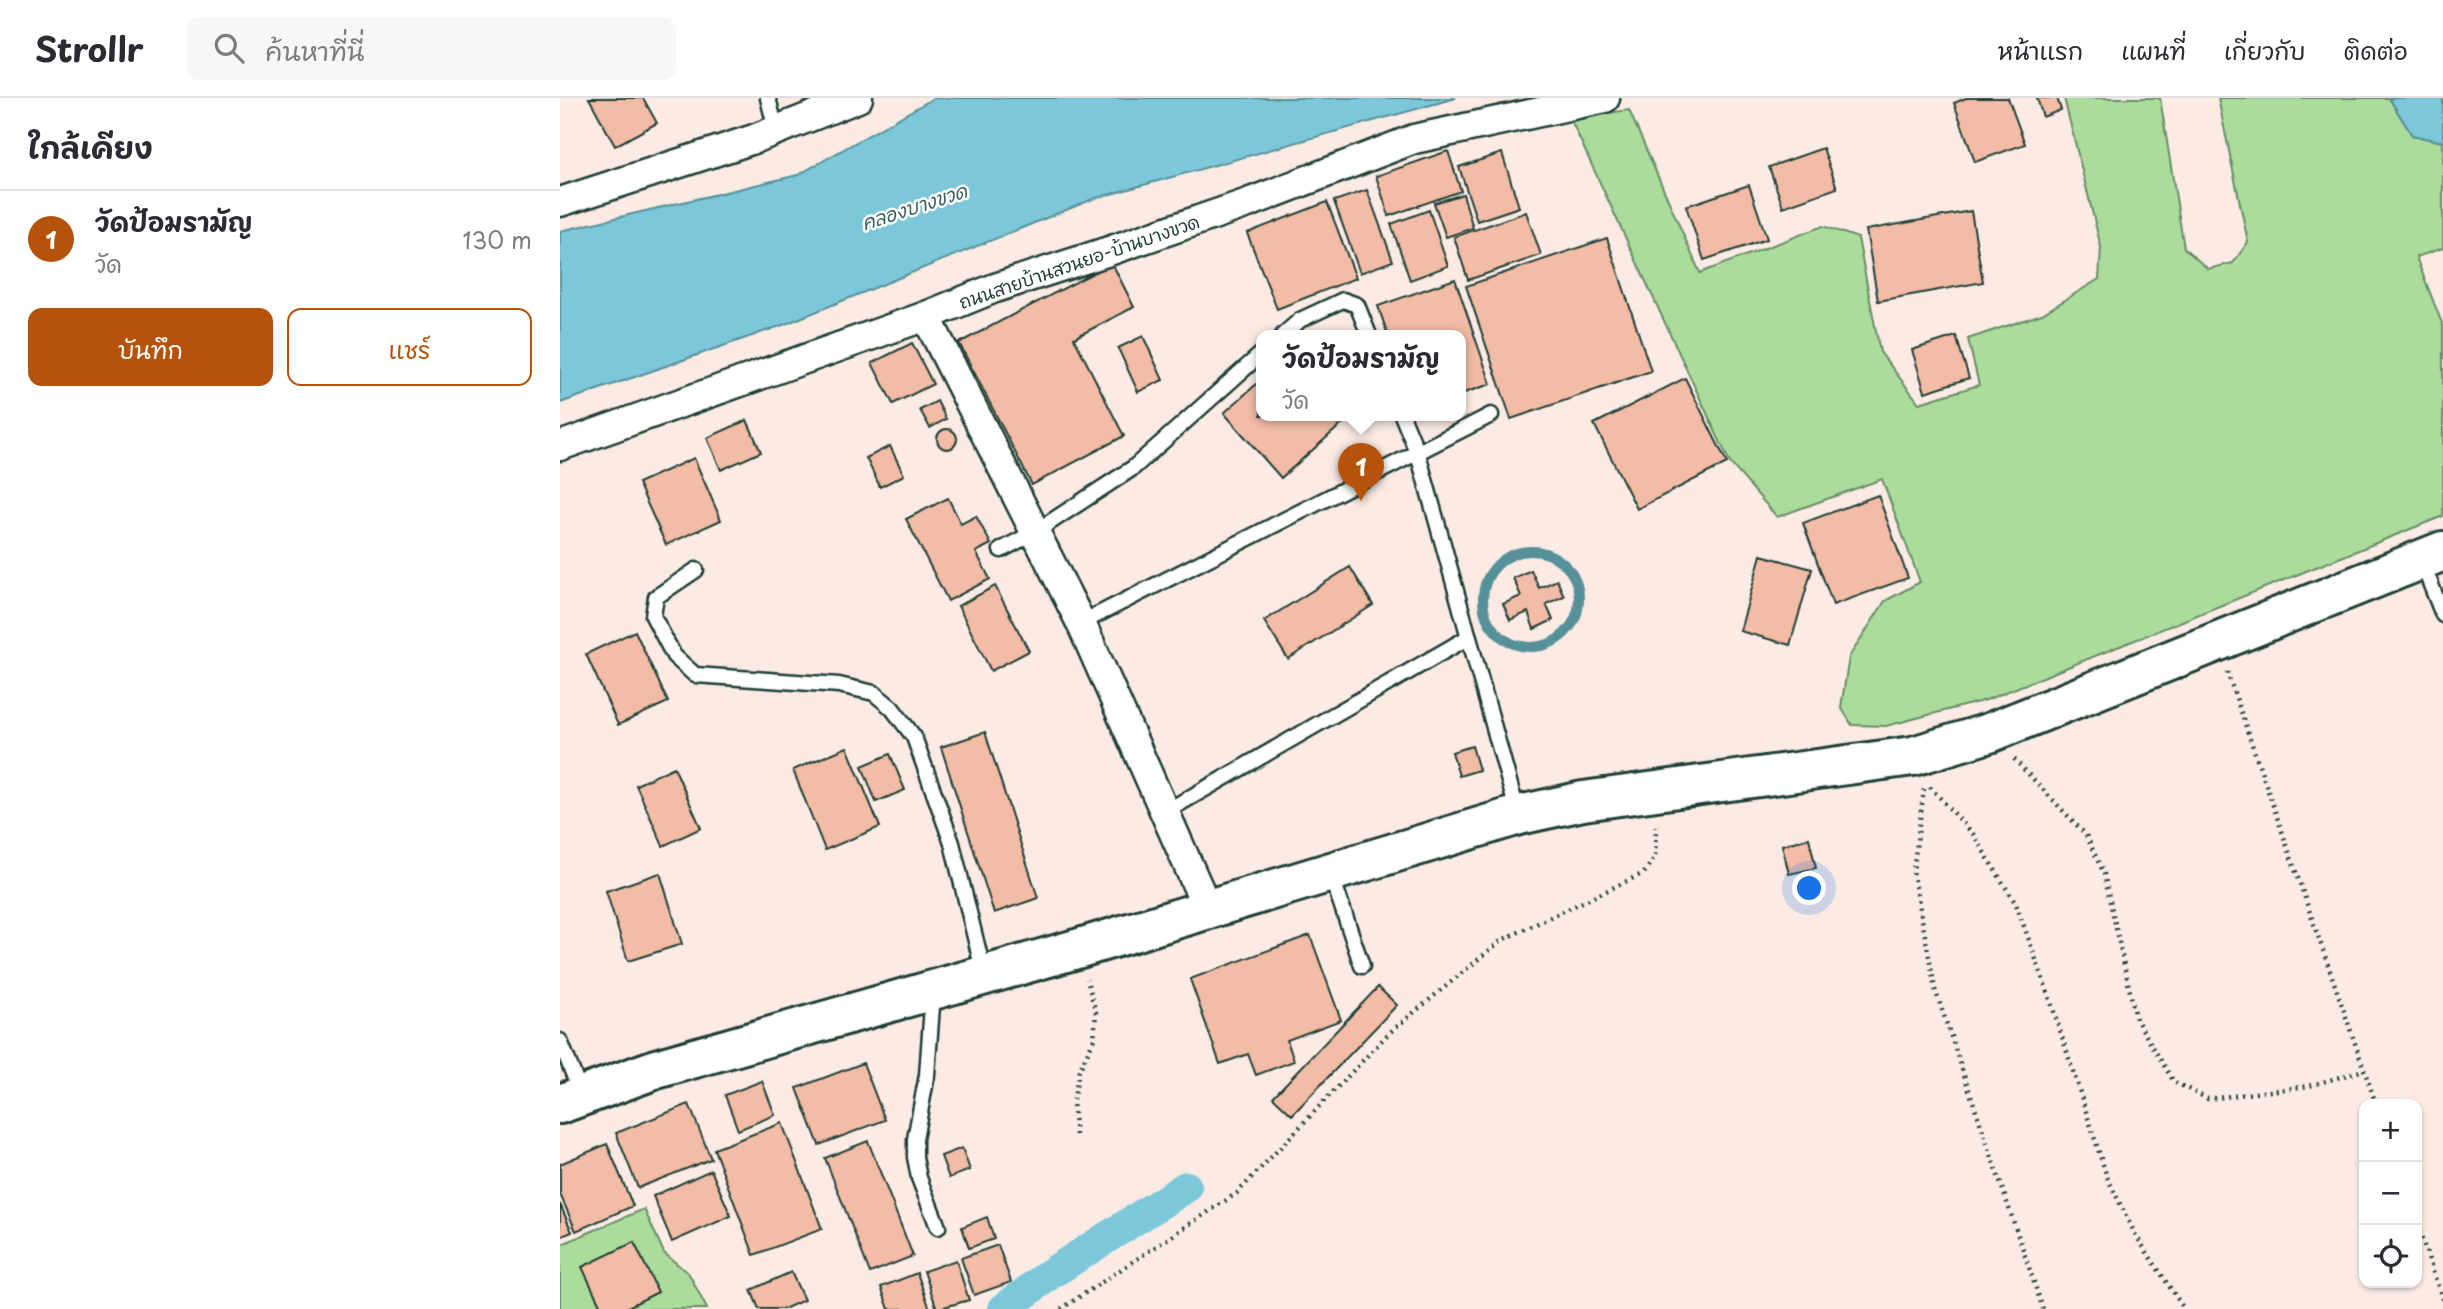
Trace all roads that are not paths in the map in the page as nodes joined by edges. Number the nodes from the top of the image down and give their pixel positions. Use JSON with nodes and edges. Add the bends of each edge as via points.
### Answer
{"nodes":[{"id":1,"x":768,"y":98,"type":"edge"},
{"id":2,"x":859,"y":98,"type":"edge"},
{"id":3,"x":1605,"y":98,"type":"edge"},
{"id":4,"x":776,"y":130,"type":"junction"},
{"id":5,"x":560,"y":202,"type":"edge"},
{"id":6,"x":926,"y":316,"type":"junction"},
{"id":7,"x":1289,"y":330,"type":"edge"},
{"id":8,"x":1367,"y":330,"type":"edge"},
{"id":9,"x":1256,"y":358,"type":"edge"},
{"id":10,"x":1491,"y":415,"type":"dead end"},
{"id":11,"x":1404,"y":421,"type":"edge"},
{"id":12,"x":560,"y":446,"type":"edge"},
{"id":13,"x":1418,"y":454,"type":"junction"},
{"id":14,"x":1035,"y":532,"type":"junction"},
{"id":15,"x":1001,"y":550,"type":"dead end"},
{"id":16,"x":2432,"y":555,"type":"edge"},
{"id":17,"x":696,"y":570,"type":"dead end"},
{"id":18,"x":2443,"y":615,"type":"edge"},
{"id":19,"x":1081,"y":623,"type":"junction"},
{"id":20,"x":1469,"y":636,"type":"junction"},
{"id":21,"x":1165,"y":812,"type":"junction"},
{"id":22,"x":1518,"y":815,"type":"junction"},
{"id":23,"x":1331,"y":872,"type":"junction"},
{"id":24,"x":1208,"y":910,"type":"junction"},
{"id":25,"x":1362,"y":966,"type":"dead end"},
{"id":26,"x":984,"y":976,"type":"junction"},
{"id":27,"x":933,"y":990,"type":"junction"},
{"id":28,"x":560,"y":1041,"type":"edge"},
{"id":29,"x":571,"y":1099,"type":"edge"},
{"id":30,"x":938,"y":1227,"type":"dead end"}],
"edges":[{"from":1,"to":4,"type":"lane"},
{"from":2,"to":4,"type":"street"},
{"from":3,"to":6,"type":"street","name":"ถนนสายบ้านสวนยอ-บ้านบางขวด","via":[[1414,139]]},
{"from":4,"to":5,"type":"street"},
{"from":6,"to":12,"type":"street","name":"ถนนสายบ้านสวนยอ-บ้านบางขวด"},
{"from":6,"to":14,"type":"street"},
{"from":7,"to":8,"type":"lane","via":[[1343,300],[1357,305]]},
{"from":9,"to":14,"type":"lane","via":[[1133,468]]},
{"from":10,"to":13,"type":"lane"},
{"from":11,"to":13,"type":"lane"},
{"from":13,"to":19,"type":"lane"},
{"from":13,"to":20,"type":"lane"},
{"from":14,"to":15,"type":"lane"},
{"from":14,"to":19,"type":"street"},
{"from":16,"to":18,"type":"lane"},
{"from":16,"to":22,"type":"main road","via":[[1989,733],[1913,756],[1583,801]]},
{"from":17,"to":26,"type":"lane","via":[[656,597],[653,616],[674,656],[695,674],[839,685],[874,693],[914,737],[952,843]]},
{"from":19,"to":21,"type":"street"},
{"from":20,"to":21,"type":"lane"},
{"from":20,"to":22,"type":"lane"},
{"from":21,"to":24,"type":"street"},
{"from":22,"to":23,"type":"main road"},
{"from":23,"to":24,"type":"main road"},
{"from":23,"to":25,"type":"lane"},
{"from":24,"to":26,"type":"main road"},
{"from":26,"to":27,"type":"main road"},
{"from":27,"to":29,"type":"main road","via":[[656,1069]]},
{"from":27,"to":30,"type":"lane","via":[[915,1157]]},
{"from":28,"to":29,"type":"lane"}]}
